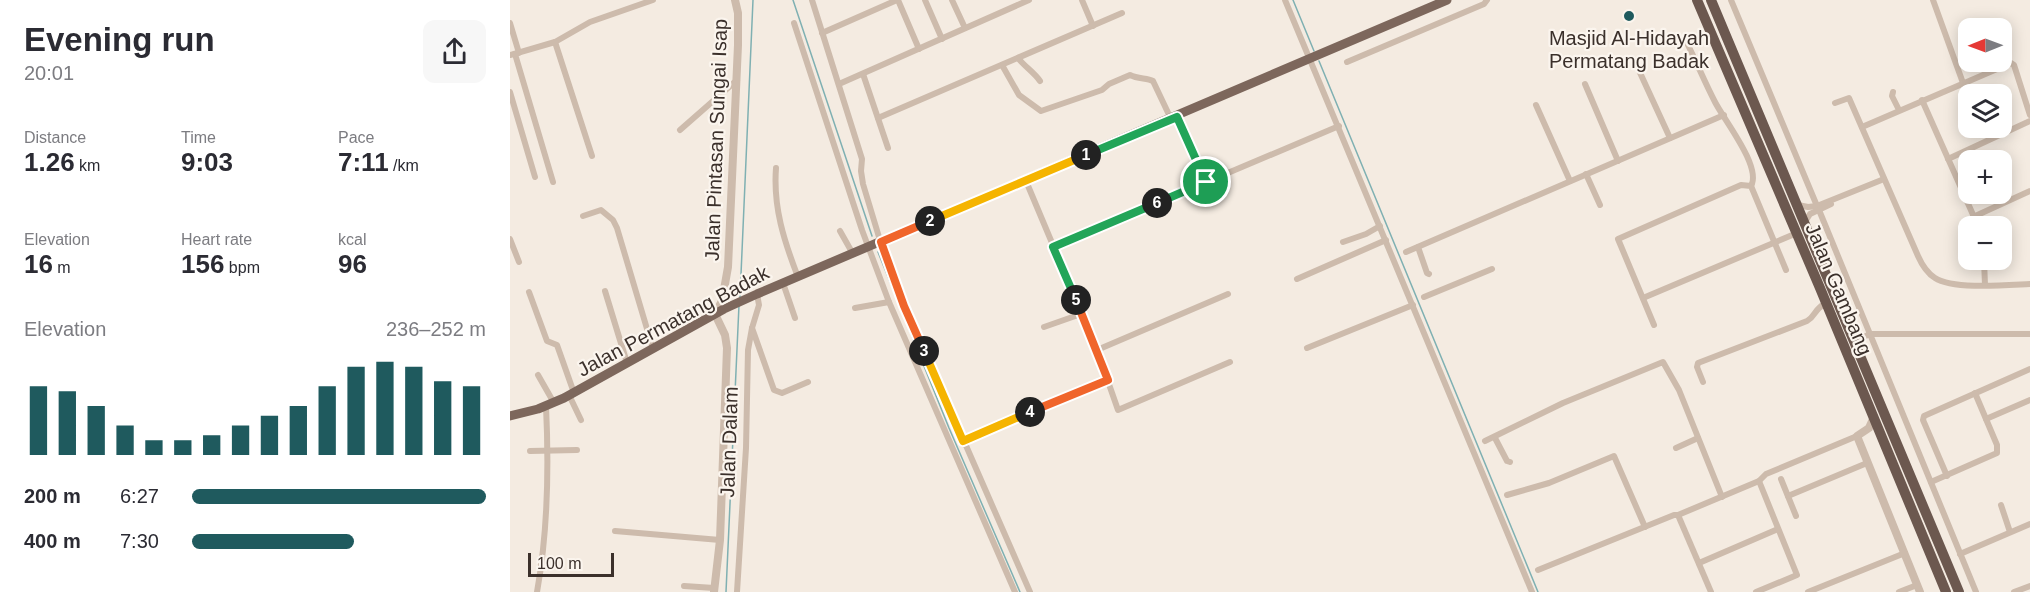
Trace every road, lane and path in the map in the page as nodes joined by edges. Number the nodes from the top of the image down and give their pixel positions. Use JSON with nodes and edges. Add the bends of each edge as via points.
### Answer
{"nodes":[{"id":1,"x":652,"y":0,"type":"edge"},
{"id":2,"x":735,"y":0,"type":"edge"},
{"id":3,"x":812,"y":0,"type":"edge"},
{"id":4,"x":898,"y":0,"type":"edge"},
{"id":5,"x":925,"y":0,"type":"edge"},
{"id":6,"x":952,"y":0,"type":"edge"},
{"id":7,"x":1029,"y":0,"type":"edge"},
{"id":8,"x":1082,"y":0,"type":"edge"},
{"id":9,"x":1285,"y":0,"type":"edge"},
{"id":10,"x":1447,"y":0,"type":"edge"},
{"id":11,"x":1487,"y":0,"type":"edge"},
{"id":12,"x":1696,"y":0,"type":"edge"},
{"id":13,"x":1711,"y":0,"type":"edge"},
{"id":14,"x":1731,"y":0,"type":"edge"},
{"id":15,"x":1933,"y":0,"type":"edge"},
{"id":16,"x":1122,"y":13,"type":"dead end"},
{"id":17,"x":510,"y":23,"type":"edge"},
{"id":18,"x":794,"y":23,"type":"dead end"},
{"id":19,"x":1093,"y":26,"type":"junction"},
{"id":20,"x":965,"y":28,"type":"junction"},
{"id":21,"x":822,"y":33,"type":"junction"},
{"id":22,"x":942,"y":39,"type":"junction"},
{"id":23,"x":555,"y":42,"type":"junction"},
{"id":24,"x":1687,"y":43,"type":"dead end"},
{"id":25,"x":919,"y":49,"type":"junction"},
{"id":26,"x":515,"y":54,"type":"edge"},
{"id":27,"x":1018,"y":58,"type":"junction"},
{"id":28,"x":1310,"y":59,"type":"junction"},
{"id":29,"x":1347,"y":62,"type":"dead end"},
{"id":30,"x":1636,"y":64,"type":"dead end"},
{"id":31,"x":1002,"y":65,"type":"junction"},
{"id":32,"x":863,"y":74,"type":"junction"},
{"id":33,"x":737,"y":80,"type":"junction"},
{"id":34,"x":1040,"y":81,"type":"dead end"},
{"id":35,"x":1963,"y":82,"type":"junction"},
{"id":36,"x":839,"y":84,"type":"junction"},
{"id":37,"x":1585,"y":84,"type":"dead end"},
{"id":38,"x":510,"y":92,"type":"edge"},
{"id":39,"x":1893,"y":92,"type":"dead end"},
{"id":40,"x":723,"y":93,"type":"junction"},
{"id":41,"x":1922,"y":100,"type":"junction"},
{"id":42,"x":1835,"y":103,"type":"dead end"},
{"id":43,"x":736,"y":104,"type":"junction"},
{"id":44,"x":1536,"y":105,"type":"dead end"},
{"id":45,"x":1899,"y":110,"type":"junction"},
{"id":46,"x":1724,"y":115,"type":"junction"},
{"id":47,"x":2030,"y":115,"type":"edge"},
{"id":48,"x":878,"y":118,"type":"junction"},
{"id":49,"x":1174,"y":118,"type":"junction"},
{"id":50,"x":2030,"y":121,"type":"edge"},
{"id":51,"x":1339,"y":126,"type":"junction"},
{"id":52,"x":1862,"y":127,"type":"junction"},
{"id":53,"x":680,"y":129,"type":"dead end"},
{"id":54,"x":1670,"y":138,"type":"junction"},
{"id":55,"x":888,"y":148,"type":"dead end"},
{"id":56,"x":1763,"y":154,"type":"junction"},
{"id":57,"x":592,"y":156,"type":"dead end"},
{"id":58,"x":1948,"y":159,"type":"junction"},
{"id":59,"x":1748,"y":160,"type":"junction"},
{"id":60,"x":1618,"y":161,"type":"junction"},
{"id":61,"x":776,"y":168,"type":"dead end"},
{"id":62,"x":1586,"y":174,"type":"junction"},
{"id":63,"x":535,"y":177,"type":"dead end"},
{"id":64,"x":1884,"y":179,"type":"junction"},
{"id":65,"x":1026,"y":181,"type":"junction"},
{"id":66,"x":1570,"y":181,"type":"junction"},
{"id":67,"x":553,"y":182,"type":"dead end"},
{"id":68,"x":1206,"y":182,"type":"junction"},
{"id":69,"x":1751,"y":186,"type":"junction"},
{"id":70,"x":2030,"y":190,"type":"edge"},
{"id":71,"x":1600,"y":205,"type":"dead end"},
{"id":72,"x":1798,"y":205,"type":"junction"},
{"id":73,"x":1818,"y":208,"type":"junction"},
{"id":74,"x":584,"y":216,"type":"dead end"},
{"id":75,"x":1973,"y":216,"type":"edge"},
{"id":76,"x":1975,"y":216,"type":"edge"},
{"id":77,"x":1805,"y":222,"type":"junction"},
{"id":78,"x":1380,"y":226,"type":"junction"},
{"id":79,"x":840,"y":231,"type":"dead end"},
{"id":80,"x":1797,"y":233,"type":"junction"},
{"id":81,"x":510,"y":239,"type":"edge"},
{"id":82,"x":1386,"y":240,"type":"junction"},
{"id":83,"x":881,"y":242,"type":"junction"},
{"id":84,"x":1343,"y":242,"type":"dead end"},
{"id":85,"x":1774,"y":243,"type":"junction"},
{"id":86,"x":1053,"y":247,"type":"junction"},
{"id":87,"x":1418,"y":247,"type":"junction"},
{"id":88,"x":868,"y":248,"type":"junction"},
{"id":89,"x":1406,"y":252,"type":"dead end"},
{"id":90,"x":853,"y":254,"type":"junction"},
{"id":91,"x":519,"y":262,"type":"dead end"},
{"id":92,"x":1492,"y":269,"type":"dead end"},
{"id":93,"x":1786,"y":270,"type":"dead end"},
{"id":94,"x":1984,"y":270,"type":"edge"},
{"id":95,"x":1430,"y":274,"type":"dead end"},
{"id":96,"x":798,"y":277,"type":"junction"},
{"id":97,"x":1298,"y":279,"type":"dead end"},
{"id":98,"x":783,"y":283,"type":"junction"},
{"id":99,"x":1985,"y":285,"type":"junction"},
{"id":100,"x":2030,"y":285,"type":"edge"},
{"id":101,"x":605,"y":291,"type":"dead end"},
{"id":102,"x":529,"y":292,"type":"dead end"},
{"id":103,"x":1228,"y":294,"type":"dead end"},
{"id":104,"x":754,"y":296,"type":"junction"},
{"id":105,"x":1424,"y":297,"type":"dead end"},
{"id":106,"x":1643,"y":298,"type":"junction"},
{"id":107,"x":889,"y":302,"type":"junction"},
{"id":108,"x":1826,"y":303,"type":"junction"},
{"id":109,"x":1413,"y":305,"type":"junction"},
{"id":110,"x":855,"y":308,"type":"dead end"},
{"id":111,"x":715,"y":314,"type":"junction"},
{"id":112,"x":1082,"y":314,"type":"junction"},
{"id":113,"x":795,"y":318,"type":"dead end"},
{"id":114,"x":1654,"y":325,"type":"dead end"},
{"id":115,"x":1044,"y":327,"type":"dead end"},
{"id":116,"x":752,"y":328,"type":"junction"},
{"id":117,"x":1871,"y":334,"type":"junction"},
{"id":118,"x":2030,"y":334,"type":"edge"},
{"id":119,"x":1854,"y":340,"type":"junction"},
{"id":120,"x":1307,"y":348,"type":"dead end"},
{"id":121,"x":653,"y":349,"type":"junction"},
{"id":122,"x":1097,"y":350,"type":"junction"},
{"id":123,"x":1230,"y":362,"type":"dead end"},
{"id":124,"x":627,"y":363,"type":"junction"},
{"id":125,"x":2030,"y":369,"type":"edge"},
{"id":126,"x":538,"y":375,"type":"dead end"},
{"id":127,"x":1108,"y":380,"type":"junction"},
{"id":128,"x":808,"y":382,"type":"dead end"},
{"id":129,"x":1703,"y":382,"type":"dead end"},
{"id":130,"x":1975,"y":393,"type":"junction"},
{"id":131,"x":572,"y":394,"type":"junction"},
{"id":132,"x":2030,"y":400,"type":"edge"},
{"id":133,"x":550,"y":404,"type":"junction"},
{"id":134,"x":510,"y":416,"type":"edge"},
{"id":135,"x":1874,"y":417,"type":"junction"},
{"id":136,"x":1986,"y":419,"type":"junction"},
{"id":137,"x":581,"y":420,"type":"dead end"},
{"id":138,"x":1861,"y":434,"type":"junction"},
{"id":139,"x":1882,"y":437,"type":"junction"},
{"id":140,"x":1495,"y":438,"type":"junction"},
{"id":141,"x":1698,"y":438,"type":"junction"},
{"id":142,"x":963,"y":441,"type":"junction"},
{"id":143,"x":1485,"y":441,"type":"dead end"},
{"id":144,"x":1676,"y":448,"type":"dead end"},
{"id":145,"x":547,"y":450,"type":"junction"},
{"id":146,"x":577,"y":450,"type":"dead end"},
{"id":147,"x":530,"y":451,"type":"dead end"},
{"id":148,"x":1510,"y":462,"type":"dead end"},
{"id":149,"x":1868,"y":463,"type":"junction"},
{"id":150,"x":1947,"y":476,"type":"junction"},
{"id":151,"x":1781,"y":479,"type":"dead end"},
{"id":152,"x":1759,"y":481,"type":"junction"},
{"id":153,"x":1931,"y":482,"type":"junction"},
{"id":154,"x":1507,"y":495,"type":"dead end"},
{"id":155,"x":1788,"y":496,"type":"junction"},
{"id":156,"x":1722,"y":497,"type":"junction"},
{"id":157,"x":2001,"y":505,"type":"dead end"},
{"id":158,"x":1678,"y":515,"type":"junction"},
{"id":159,"x":1796,"y":516,"type":"dead end"},
{"id":160,"x":2030,"y":524,"type":"edge"},
{"id":161,"x":1645,"y":527,"type":"junction"},
{"id":162,"x":1778,"y":529,"type":"junction"},
{"id":163,"x":615,"y":531,"type":"dead end"},
{"id":164,"x":2010,"y":532,"type":"junction"},
{"id":165,"x":720,"y":540,"type":"junction"},
{"id":166,"x":1905,"y":553,"type":"junction"},
{"id":167,"x":1960,"y":554,"type":"junction"},
{"id":168,"x":1699,"y":563,"type":"junction"},
{"id":169,"x":1538,"y":570,"type":"dead end"},
{"id":170,"x":684,"y":586,"type":"dead end"},
{"id":171,"x":2030,"y":586,"type":"edge"},
{"id":172,"x":1919,"y":588,"type":"edge"},
{"id":173,"x":714,"y":590,"type":"edge"},
{"id":174,"x":537,"y":592,"type":"edge"},
{"id":175,"x":737,"y":592,"type":"edge"},
{"id":176,"x":1015,"y":592,"type":"edge"},
{"id":177,"x":1030,"y":592,"type":"edge"},
{"id":178,"x":1532,"y":592,"type":"edge"},
{"id":179,"x":1711,"y":592,"type":"edge"},
{"id":180,"x":1756,"y":592,"type":"edge"},
{"id":181,"x":1808,"y":592,"type":"edge"},
{"id":182,"x":1899,"y":592,"type":"edge"},
{"id":183,"x":1946,"y":592,"type":"edge"},
{"id":184,"x":1959,"y":592,"type":"edge"},
{"id":185,"x":1976,"y":592,"type":"edge"},
{"id":186,"x":2014,"y":592,"type":"edge"}],
"edges":[{"from":1,"to":23,"type":"street","via":[[590,22]]},
{"from":2,"to":33,"type":"street","name":"Jalan Pintasan Sungai Isap","via":[[739,26]]},
{"from":3,"to":21,"type":"street"},
{"from":4,"to":21,"type":"street"},
{"from":4,"to":25,"type":"street"},
{"from":5,"to":22,"type":"street"},
{"from":6,"to":20,"type":"street"},
{"from":7,"to":20,"type":"street"},
{"from":8,"to":19,"type":"street"},
{"from":9,"to":28,"type":"street"},
{"from":10,"to":28,"type":"main road","name":"Jalan Permatang Badak"},
{"from":11,"to":29,"type":"street"},
{"from":12,"to":56,"type":"highway","name":"Jalan Gambang"},
{"from":13,"to":72,"type":"highway","name":"Jalan Gambang"},
{"from":14,"to":73,"type":"street"},
{"from":15,"to":35,"type":"street"},
{"from":16,"to":19,"type":"street"},
{"from":17,"to":26,"type":"street"},
{"from":18,"to":88,"type":"street"},
{"from":19,"to":27,"type":"street"},
{"from":20,"to":22,"type":"street"},
{"from":21,"to":36,"type":"street"},
{"from":22,"to":25,"type":"street"},
{"from":23,"to":26,"type":"street"},
{"from":23,"to":57,"type":"street"},
{"from":24,"to":46,"type":"street"},
{"from":25,"to":32,"type":"street"},
{"from":26,"to":67,"type":"street"},
{"from":27,"to":31,"type":"street"},
{"from":27,"to":34,"type":"street"},
{"from":28,"to":49,"type":"main road","name":"Jalan Permatang Badak"},
{"from":28,"to":51,"type":"street"},
{"from":30,"to":54,"type":"street"},
{"from":31,"to":48,"type":"street"},
{"from":31,"to":49,"type":"street","via":[[1019,95],[1041,111],[1102,90],[1130,75],[1153,81]]},
{"from":32,"to":36,"type":"street"},
{"from":32,"to":48,"type":"street"},
{"from":33,"to":40,"type":"street"},
{"from":33,"to":43,"type":"street","name":"Jalan Pintasan Sungai Isap"},
{"from":35,"to":41,"type":"street"},
{"from":35,"to":47,"type":"street","via":[[2013,63]]},
{"from":36,"to":83,"type":"street"},
{"from":37,"to":60,"type":"street"},
{"from":38,"to":63,"type":"street"},
{"from":39,"to":45,"type":"street"},
{"from":40,"to":43,"type":"street"},
{"from":40,"to":53,"type":"street"},
{"from":41,"to":45,"type":"street"},
{"from":41,"to":58,"type":"street"},
{"from":42,"to":52,"type":"street","via":[[1849,98]]},
{"from":43,"to":111,"type":"street","name":"Jalan Pintasan Sungai Isap","via":[[728,267],[722,301]]},
{"from":44,"to":66,"type":"street"},
{"from":45,"to":52,"type":"street"},
{"from":46,"to":54,"type":"street"},
{"from":46,"to":59,"type":"street"},
{"from":48,"to":55,"type":"street"},
{"from":49,"to":65,"type":"main road","name":"Jalan Permatang Badak"},
{"from":49,"to":68,"type":"street"},
{"from":50,"to":58,"type":"street"},
{"from":51,"to":68,"type":"street"},
{"from":51,"to":78,"type":"street"},
{"from":52,"to":64,"type":"street"},
{"from":54,"to":60,"type":"street"},
{"from":56,"to":59,"type":"street"},
{"from":56,"to":80,"type":"highway","name":"Jalan Gambang"},
{"from":58,"to":75,"type":"street"},
{"from":59,"to":69,"type":"street","via":[[1754,174]]},
{"from":60,"to":62,"type":"street"},
{"from":61,"to":96,"type":"street","via":[[775,194],[782,232]]},
{"from":62,"to":66,"type":"street"},
{"from":62,"to":71,"type":"street"},
{"from":64,"to":73,"type":"street"},
{"from":64,"to":99,"type":"street","via":[[1928,273],[1944,282]]},
{"from":65,"to":83,"type":"main road","name":"Jalan Permatang Badak"},
{"from":65,"to":86,"type":"street"},
{"from":66,"to":87,"type":"street"},
{"from":68,"to":86,"type":"street"},
{"from":69,"to":85,"type":"street"},
{"from":69,"to":106,"type":"street","via":[[1741,185],[1618,239]]},
{"from":70,"to":76,"type":"street"},
{"from":72,"to":73,"type":"street"},
{"from":72,"to":77,"type":"highway","name":"Jalan Gambang"},
{"from":73,"to":77,"type":"street"},
{"from":73,"to":117,"type":"street"},
{"from":74,"to":121,"type":"street","via":[[601,210],[613,220]]},
{"from":77,"to":119,"type":"highway","name":"Jalan Gambang"},
{"from":78,"to":82,"type":"street"},
{"from":78,"to":84,"type":"street"},
{"from":79,"to":90,"type":"street"},
{"from":80,"to":85,"type":"street"},
{"from":80,"to":108,"type":"highway","name":"Jalan Gambang"},
{"from":81,"to":91,"type":"street"},
{"from":82,"to":97,"type":"street"},
{"from":82,"to":109,"type":"street"},
{"from":83,"to":88,"type":"main road","name":"Jalan Permatang Badak"},
{"from":83,"to":142,"type":"street","via":[[904,306]]},
{"from":85,"to":93,"type":"street"},
{"from":85,"to":106,"type":"street"},
{"from":86,"to":112,"type":"street"},
{"from":87,"to":89,"type":"street"},
{"from":87,"to":95,"type":"street"},
{"from":88,"to":90,"type":"main road","name":"Jalan Permatang Badak"},
{"from":88,"to":107,"type":"street"},
{"from":90,"to":96,"type":"main road","name":"Jalan Permatang Badak"},
{"from":92,"to":105,"type":"street"},
{"from":94,"to":99,"type":"street"},
{"from":96,"to":98,"type":"main road","name":"Jalan Permatang Badak"},
{"from":98,"to":104,"type":"main road","name":"Jalan Permatang Badak"},
{"from":98,"to":113,"type":"street"},
{"from":99,"to":100,"type":"street"},
{"from":101,"to":124,"type":"street"},
{"from":102,"to":131,"type":"street","via":[[547,342],[557,345]]},
{"from":103,"to":122,"type":"street"},
{"from":104,"to":111,"type":"main road","name":"Jalan Permatang Badak"},
{"from":104,"to":116,"type":"street","name":"Jalan Dalam","via":[[759,304]]},
{"from":106,"to":114,"type":"street"},
{"from":107,"to":110,"type":"street"},
{"from":107,"to":176,"type":"street"},
{"from":108,"to":129,"type":"street","via":[[1816,309],[1810,320],[1698,363]]},
{"from":108,"to":135,"type":"highway","name":"Jalan Gambang"},
{"from":109,"to":120,"type":"street"},
{"from":109,"to":178,"type":"street"},
{"from":111,"to":121,"type":"main road","name":"Jalan Permatang Badak"},
{"from":111,"to":165,"type":"street","via":[[727,348]]},
{"from":112,"to":115,"type":"street"},
{"from":112,"to":122,"type":"street"},
{"from":116,"to":128,"type":"street","via":[[774,390],[782,393]]},
{"from":116,"to":175,"type":"street","name":"Jalan Dalam"},
{"from":117,"to":118,"type":"street"},
{"from":117,"to":119,"type":"street"},
{"from":117,"to":153,"type":"street"},
{"from":119,"to":184,"type":"highway","name":"Jalan Gambang"},
{"from":121,"to":124,"type":"main road","name":"Jalan Permatang Badak"},
{"from":122,"to":127,"type":"street"},
{"from":123,"to":127,"type":"street","via":[[1118,410]]},
{"from":124,"to":131,"type":"main road","name":"Jalan Permatang Badak"},
{"from":125,"to":130,"type":"street"},
{"from":126,"to":133,"type":"street"},
{"from":127,"to":142,"type":"street"},
{"from":130,"to":136,"type":"street"},
{"from":130,"to":150,"type":"street","via":[[1923,418]]},
{"from":131,"to":133,"type":"main road","name":"Jalan Permatang Badak"},
{"from":131,"to":137,"type":"street"},
{"from":132,"to":136,"type":"street"},
{"from":133,"to":134,"type":"main road","name":"Jalan Permatang Badak"},
{"from":133,"to":145,"type":"street"},
{"from":135,"to":138,"type":"street"},
{"from":135,"to":139,"type":"highway","name":"Jalan Gambang"},
{"from":136,"to":150,"type":"street","via":[[1997,453]]},
{"from":138,"to":139,"type":"street"},
{"from":138,"to":149,"type":"street"},
{"from":138,"to":152,"type":"street","via":[[1766,474]]},
{"from":139,"to":183,"type":"highway","name":"Jalan Gambang"},
{"from":140,"to":141,"type":"street","via":[[1563,403],[1661,362],[1666,364]]},
{"from":140,"to":143,"type":"street"},
{"from":140,"to":148,"type":"street"},
{"from":141,"to":144,"type":"street"},
{"from":141,"to":156,"type":"street"},
{"from":142,"to":177,"type":"street"},
{"from":145,"to":146,"type":"street"},
{"from":145,"to":147,"type":"street"},
{"from":145,"to":174,"type":"street","via":[[545,539]]},
{"from":149,"to":155,"type":"street"},
{"from":149,"to":166,"type":"street"},
{"from":150,"to":153,"type":"street"},
{"from":151,"to":155,"type":"street"},
{"from":152,"to":156,"type":"street"},
{"from":152,"to":162,"type":"street"},
{"from":153,"to":167,"type":"street"},
{"from":154,"to":161,"type":"street","via":[[1549,483],[1614,456]]},
{"from":155,"to":159,"type":"street"},
{"from":156,"to":158,"type":"street"},
{"from":157,"to":164,"type":"street"},
{"from":158,"to":161,"type":"street"},
{"from":158,"to":168,"type":"street"},
{"from":160,"to":164,"type":"street"},
{"from":161,"to":169,"type":"street"},
{"from":162,"to":168,"type":"street"},
{"from":162,"to":180,"type":"street","via":[[1797,575]]},
{"from":163,"to":165,"type":"street"},
{"from":164,"to":167,"type":"street"},
{"from":165,"to":173,"type":"street"},
{"from":166,"to":172,"type":"street"},
{"from":166,"to":181,"type":"street"},
{"from":167,"to":185,"type":"street"},
{"from":168,"to":179,"type":"street"},
{"from":170,"to":173,"type":"street"},
{"from":171,"to":186,"type":"street"},
{"from":172,"to":182,"type":"street"}]}
